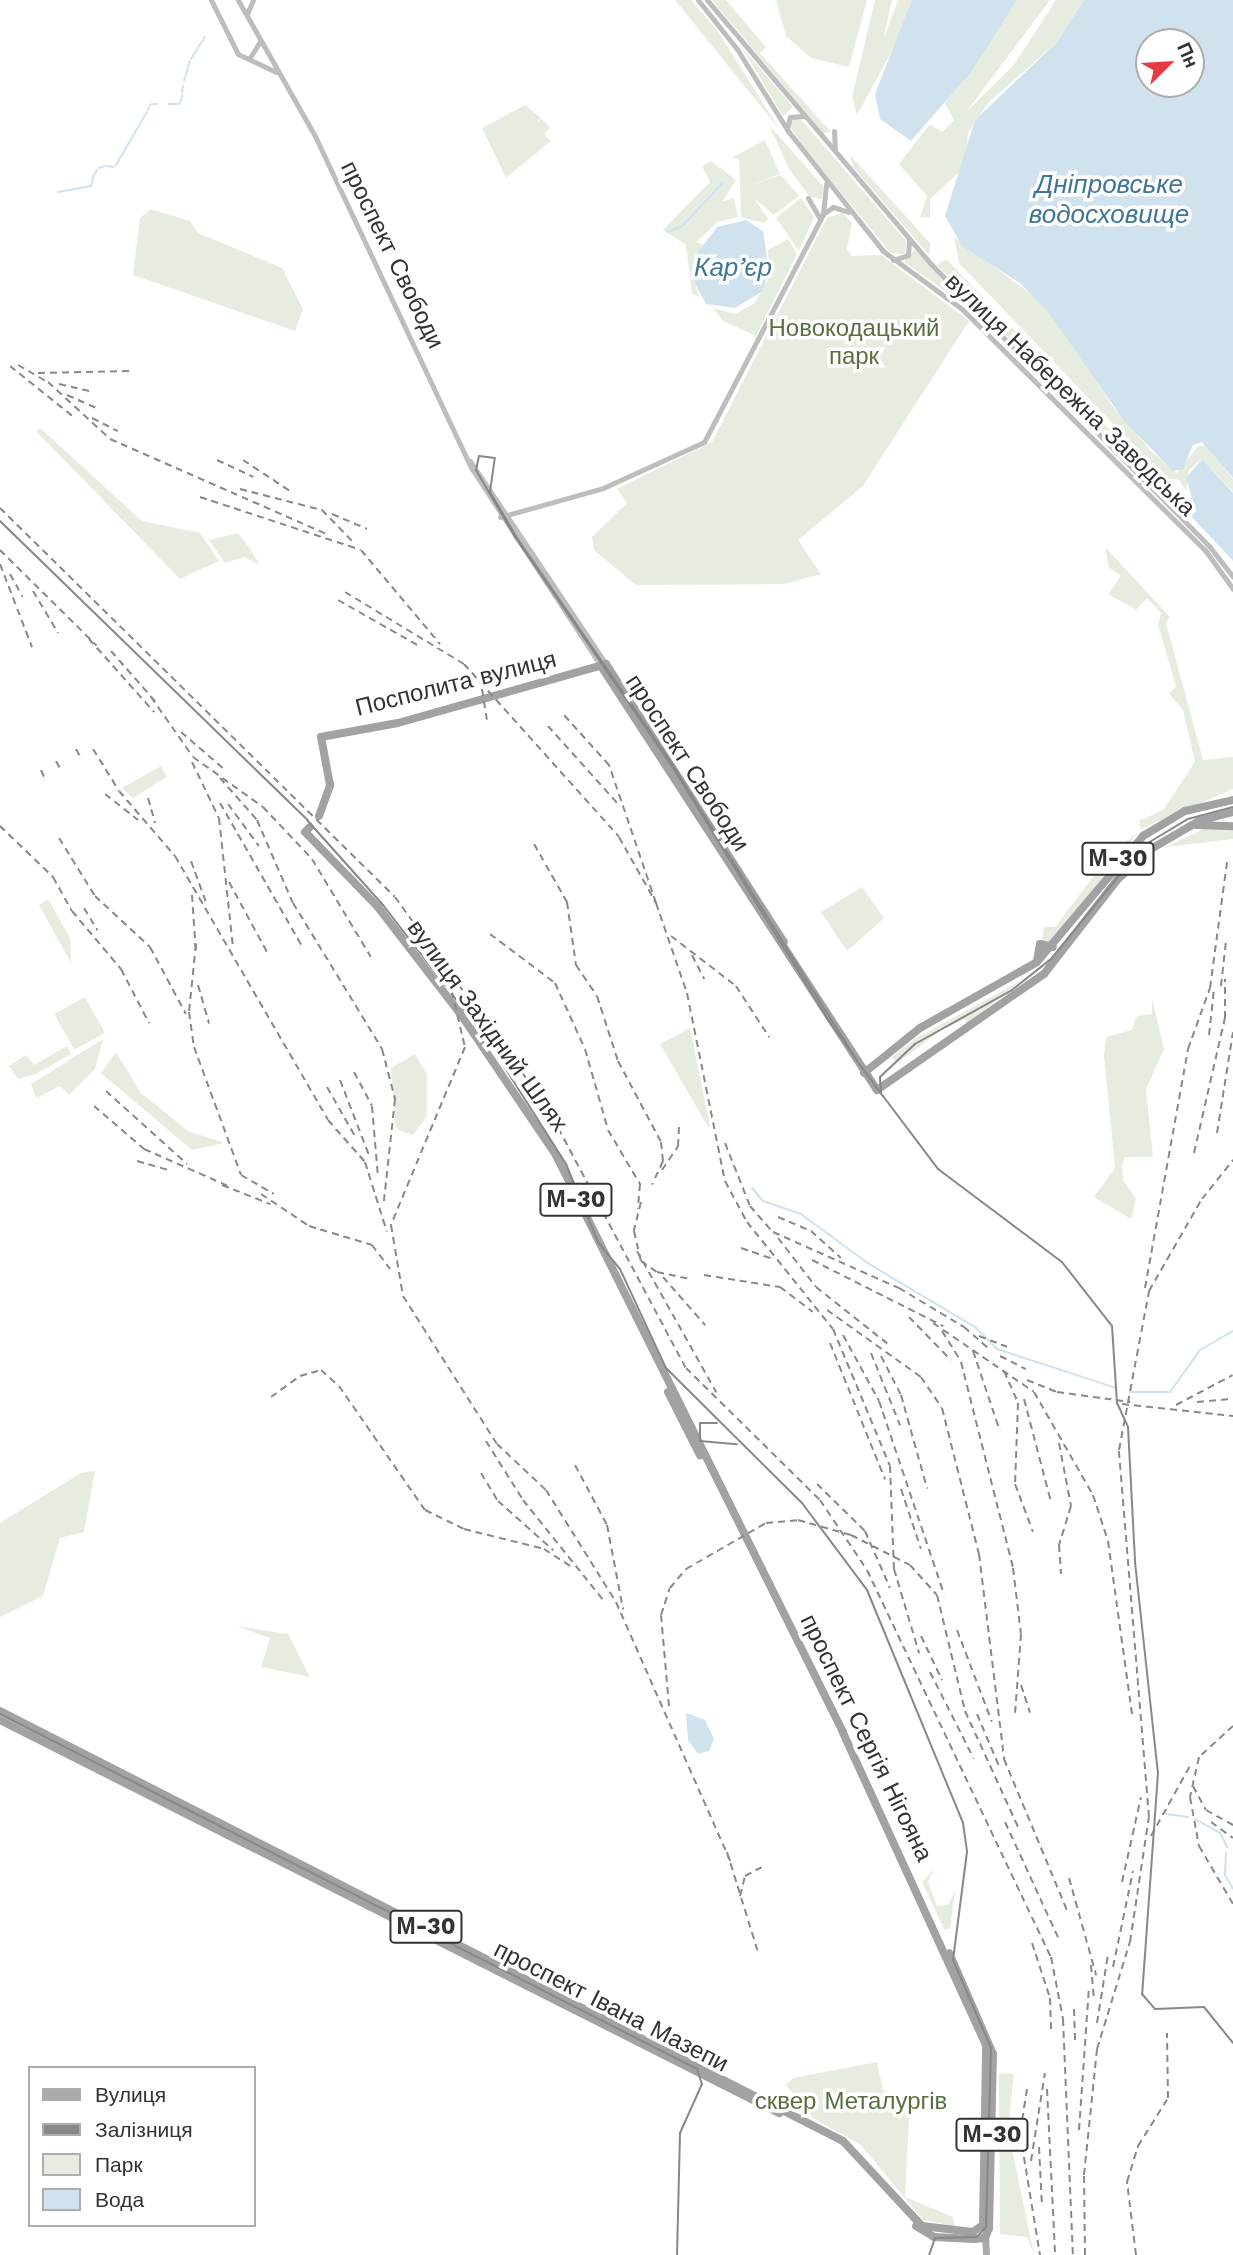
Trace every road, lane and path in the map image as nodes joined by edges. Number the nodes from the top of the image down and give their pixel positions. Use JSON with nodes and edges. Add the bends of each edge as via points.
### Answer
{"nodes":[{"id":1,"x":211,"y":0,"type":"edge"},
{"id":2,"x":238,"y":0,"type":"edge"},
{"id":3,"x":253,"y":0,"type":"edge"},
{"id":4,"x":698,"y":0,"type":"edge"},
{"id":5,"x":707,"y":0,"type":"edge"},
{"id":6,"x":247,"y":17,"type":"junction"},
{"id":7,"x":259,"y":40,"type":"junction"},
{"id":8,"x":246,"y":58,"type":"junction"},
{"id":9,"x":278,"y":74,"type":"junction"},
{"id":10,"x":806,"y":117,"type":"junction"},
{"id":11,"x":788,"y":131,"type":"junction"},
{"id":12,"x":821,"y":135,"type":"junction"},
{"id":13,"x":836,"y":154,"type":"junction"},
{"id":14,"x":825,"y":180,"type":"junction"},
{"id":15,"x":826,"y":200,"type":"junction"},
{"id":16,"x":853,"y":215,"type":"junction"},
{"id":17,"x":822,"y":216,"type":"junction"},
{"id":18,"x":907,"y":237,"type":"junction"},
{"id":19,"x":892,"y":260,"type":"junction"},
{"id":20,"x":502,"y":515,"type":"junction"},
{"id":21,"x":1233,"y":577,"type":"edge"},
{"id":22,"x":1233,"y":589,"type":"edge"},
{"id":23,"x":603,"y":665,"type":"junction"},
{"id":24,"x":1233,"y":793,"type":"edge"},
{"id":25,"x":1233,"y":800,"type":"edge"},
{"id":26,"x":1217,"y":801,"type":"junction"},
{"id":27,"x":1191,"y":809,"type":"junction"},
{"id":28,"x":1233,"y":813,"type":"edge"},
{"id":29,"x":320,"y":816,"type":"dead end"},
{"id":30,"x":1193,"y":824,"type":"junction"},
{"id":31,"x":1233,"y":826,"type":"edge"},
{"id":32,"x":307,"y":829,"type":"dead end"},
{"id":33,"x":1065,"y":931,"type":"junction"},
{"id":34,"x":1075,"y":938,"type":"junction"},
{"id":35,"x":866,"y":1071,"type":"junction"},
{"id":36,"x":663,"y":1377,"type":"joint"},
{"id":37,"x":0,"y":1711,"type":"edge"},
{"id":38,"x":0,"y":1720,"type":"edge"},
{"id":39,"x":947,"y":1951,"type":"junction"},
{"id":40,"x":984,"y":2222,"type":"junction"},
{"id":41,"x":973,"y":2232,"type":"junction"},
{"id":42,"x":985,"y":2238,"type":"junction"},
{"id":43,"x":986,"y":2255,"type":"edge"}],
"edges":[{"from":1,"to":8,"type":"main road"},
{"from":2,"to":6,"type":"main road","name":"проспект Свободи"},
{"from":3,"to":6,"type":"main road"},
{"from":4,"to":11,"type":"main road","name":"вулиця Набережна Заводська","via":[[737,48]]},
{"from":5,"to":10,"type":"main road","name":"вулиця Набережна Заводська"},
{"from":6,"to":7,"type":"main road","name":"проспект Свободи"},
{"from":7,"to":8,"type":"main road","via":[[257,55]]},
{"from":7,"to":9,"type":"main road","name":"проспект Свободи"},
{"from":8,"to":9,"type":"main road"},
{"from":9,"to":20,"type":"main road","name":"проспект Свободи","via":[[315,136],[466,457]]},
{"from":10,"to":11,"type":"main road","via":[[790,117]]},
{"from":10,"to":12,"type":"main road","name":"вулиця Набережна Заводська"},
{"from":11,"to":14,"type":"main road","name":"вулиця Набережна Заводська"},
{"from":12,"to":13,"type":"main road","name":"вулиця Набережна Заводська"},
{"from":12,"to":13,"type":"main road","via":[[834,131]]},
{"from":13,"to":18,"type":"main road","name":"вулиця Набережна Заводська"},
{"from":14,"to":15,"type":"main road"},
{"from":14,"to":16,"type":"main road","name":"вулиця Набережна Заводська"},
{"from":15,"to":17,"type":"main road"},
{"from":15,"to":17,"type":"main road","via":[[808,198]]},
{"from":16,"to":17,"type":"main road","via":[[838,207]]},
{"from":16,"to":19,"type":"main road","name":"вулиця Набережна Заводська"},
{"from":17,"to":20,"type":"main road","via":[[704,442],[603,488]]},
{"from":18,"to":19,"type":"main road","via":[[908,255]]},
{"from":18,"to":21,"type":"main road","name":"вулиця Набережна Заводська","via":[[1209,545]]},
{"from":19,"to":22,"type":"main road","name":"вулиця Набережна Заводська","via":[[962,309],[1205,550]]},
{"from":20,"to":23,"type":"main road","name":"проспект Свободи"},
{"from":23,"to":29,"type":"highway","name":"Посполита вулиця","via":[[494,691],[398,723],[321,737],[330,785]]},
{"from":23,"to":35,"type":"highway","name":"проспект Свободи","number":"М-30"},
{"from":24,"to":26,"type":"highway"},
{"from":25,"to":26,"type":"highway","number":"М-30"},
{"from":26,"to":27,"type":"highway","number":"М-30"},
{"from":27,"to":30,"type":"highway"},
{"from":27,"to":33,"type":"highway","number":"М-30","via":[[1123,853]]},
{"from":28,"to":30,"type":"highway","number":"М-30"},
{"from":30,"to":31,"type":"highway"},
{"from":30,"to":34,"type":"highway","number":"М-30","via":[[1125,871]]},
{"from":32,"to":36,"type":"highway","name":"вулиця Західний Шлях","number":"М-30","via":[[377,906],[516,1093],[572,1184]]},
{"from":33,"to":34,"type":"highway"},
{"from":33,"to":35,"type":"highway","number":"М-30","via":[[1053,947],[1040,944],[1037,962],[920,1028]]},
{"from":34,"to":35,"type":"highway","name":"проспект Свободи","number":"М-30","via":[[1036,980],[879,1088]]},
{"from":36,"to":39,"type":"highway","name":"проспект Сергія Нігояна","number":"М-30","via":[[751,1543]]},
{"from":37,"to":41,"type":"highway","name":"проспект Івана Мазепи","number":"М-30","via":[[843,2141],[922,2226]]},
{"from":38,"to":42,"type":"highway","name":"проспект Івана Мазепи","number":"М-30","via":[[843,2145],[926,2235]]},
{"from":39,"to":40,"type":"highway","name":"проспект Сергія Нігояна","number":"М-30","via":[[987,2047]]},
{"from":39,"to":42,"type":"highway","name":"проспект Сергія Нігояна","number":"М-30","via":[[993,2054]]},
{"from":40,"to":41,"type":"highway"},
{"from":40,"to":42,"type":"main road","name":"проспект Сергія Нігояна"},
{"from":41,"to":42,"type":"main road","name":"проспект Івана Мазепи"},
{"from":42,"to":43,"type":"main road","name":"проспект Сергія Нігояна"}]}
